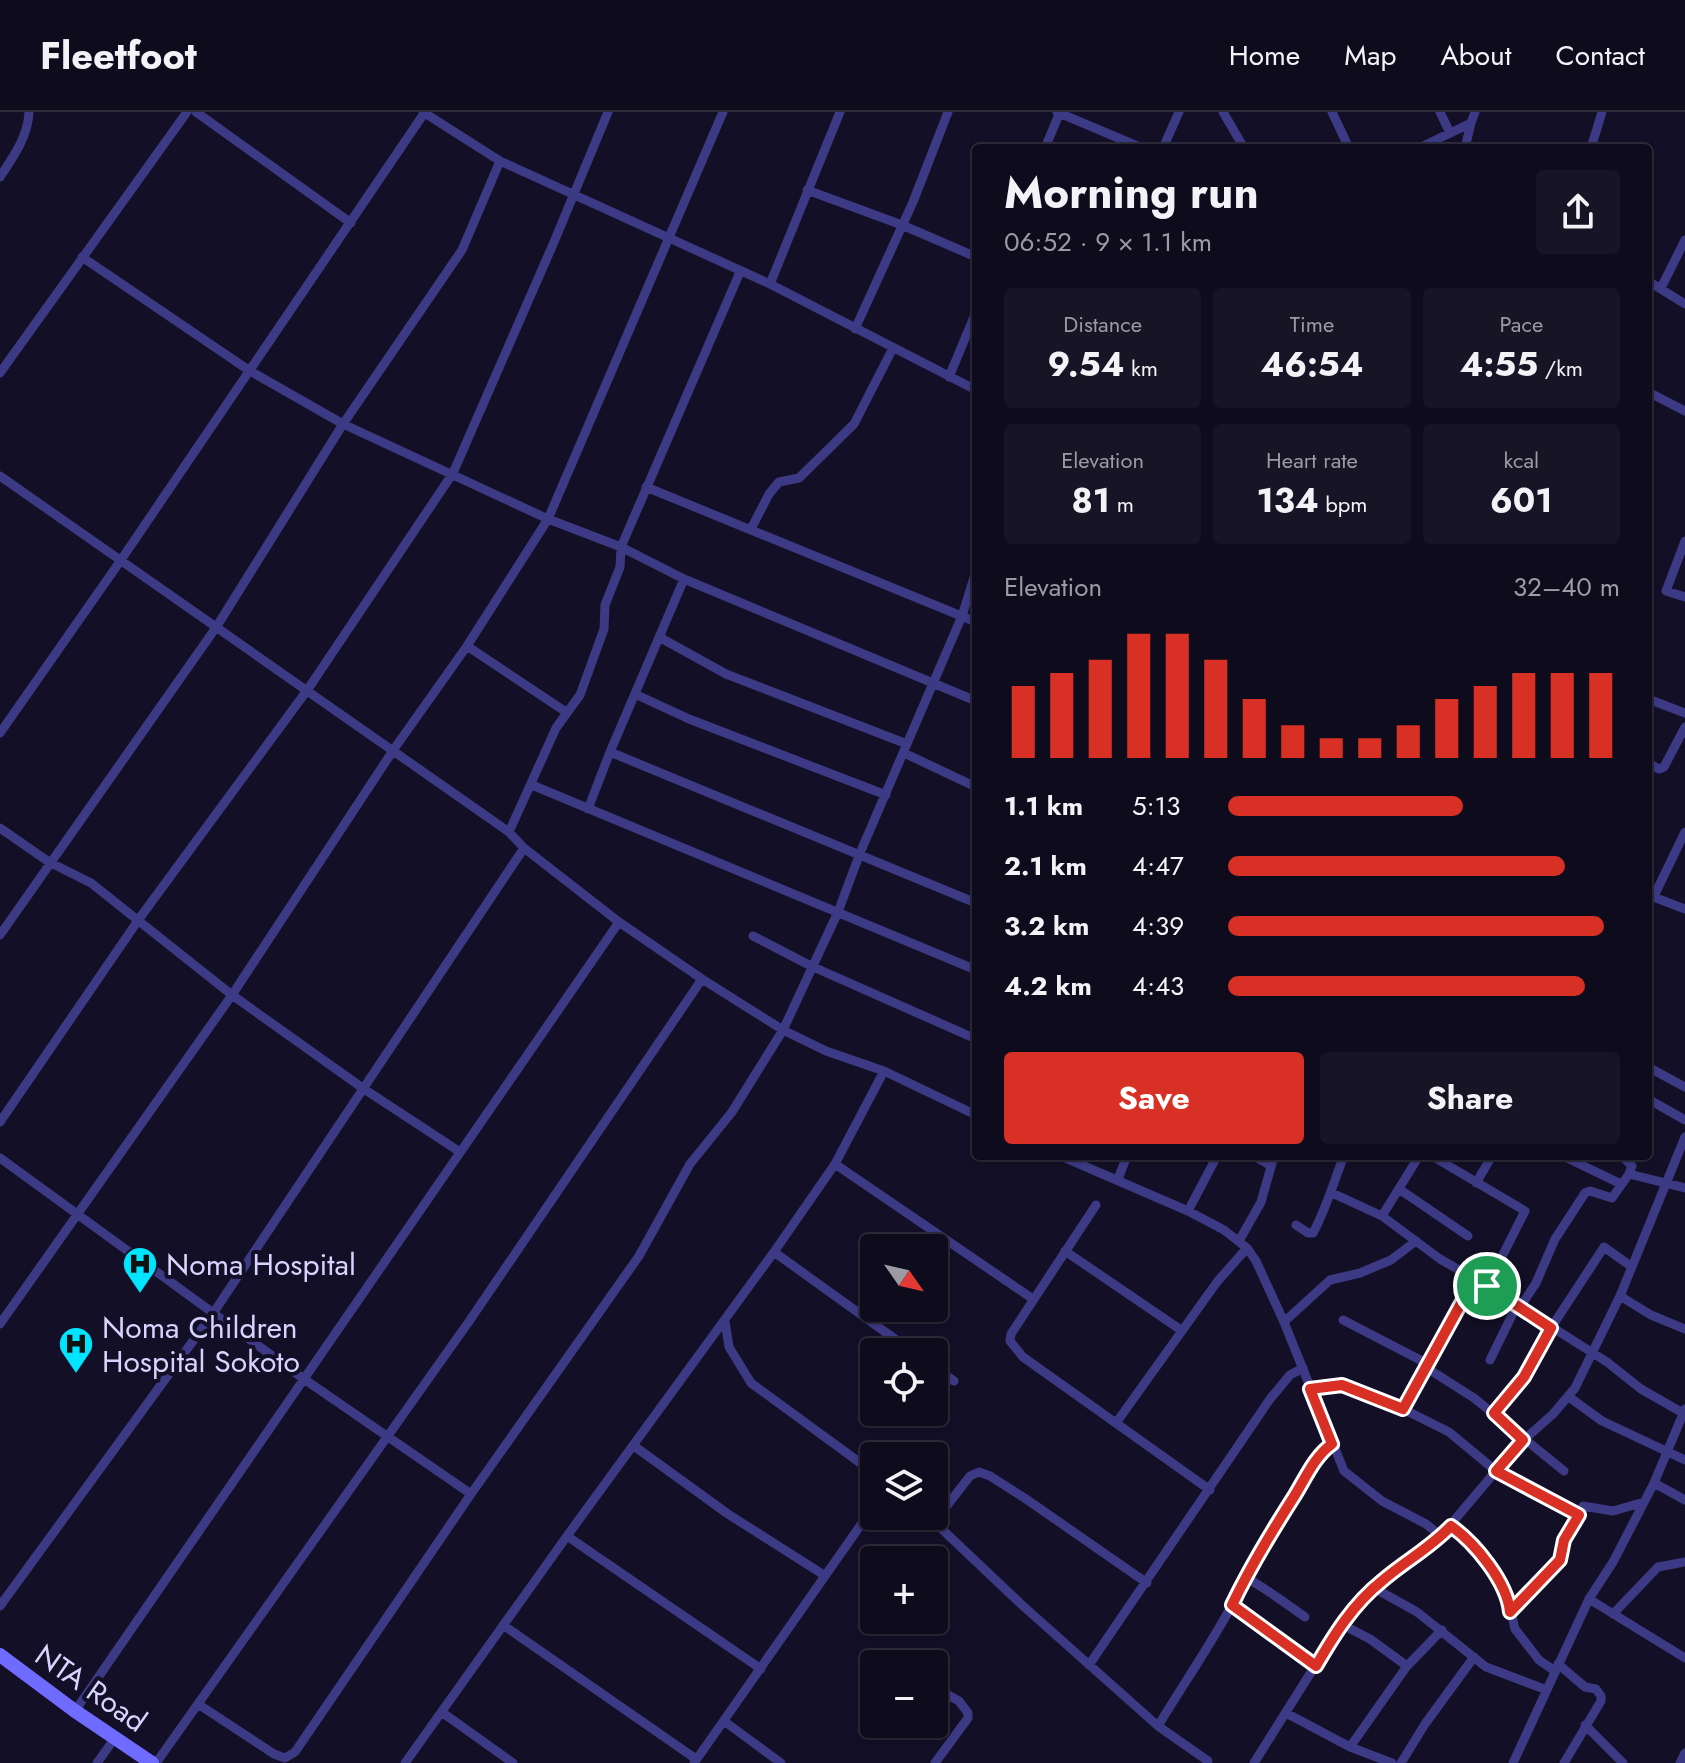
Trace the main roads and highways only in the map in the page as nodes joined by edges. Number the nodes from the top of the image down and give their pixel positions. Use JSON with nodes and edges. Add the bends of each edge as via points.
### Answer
{"nodes":[{"id":1,"x":0,"y":1655,"type":"edge"},
{"id":2,"x":0,"y":1666,"type":"edge"},
{"id":3,"x":142,"y":1763,"type":"edge"},
{"id":4,"x":154,"y":1763,"type":"edge"}],
"edges":[{"from":1,"to":4,"type":"main road","name":"NTA Road"},
{"from":2,"to":3,"type":"main road","name":"NTA Road"}]}
